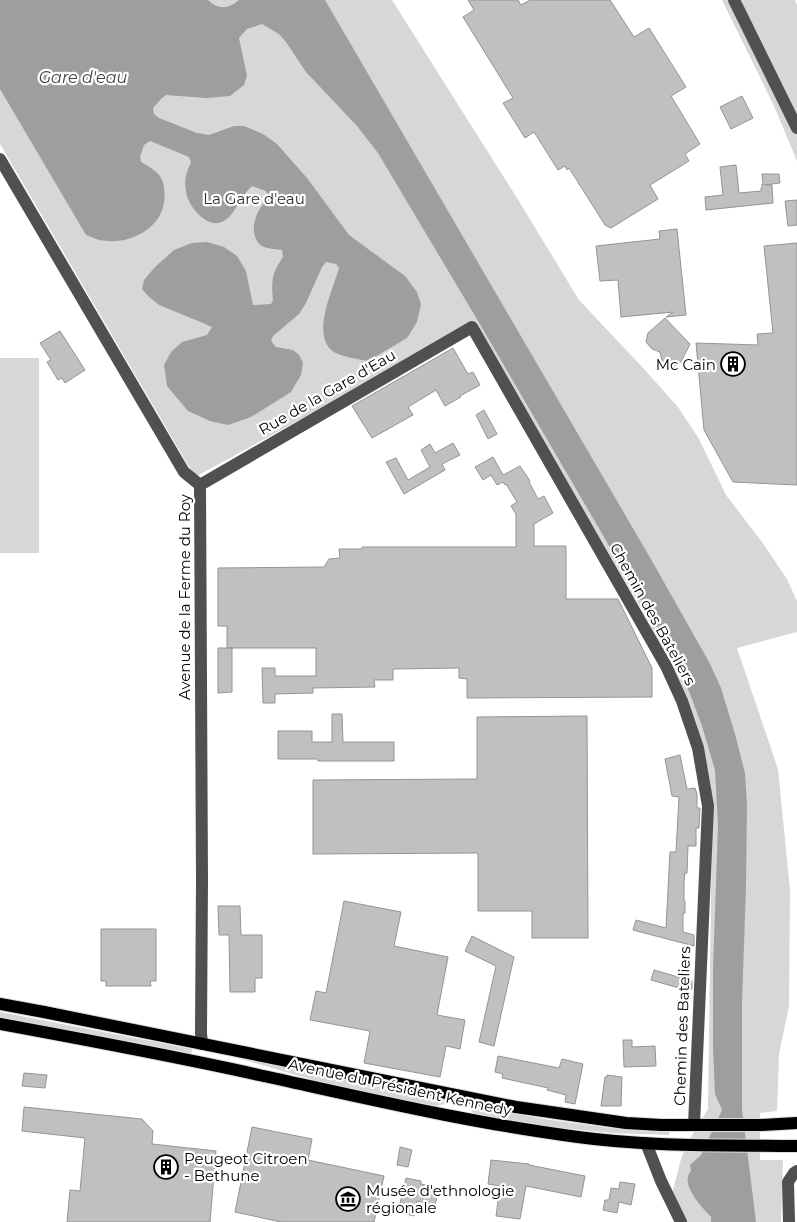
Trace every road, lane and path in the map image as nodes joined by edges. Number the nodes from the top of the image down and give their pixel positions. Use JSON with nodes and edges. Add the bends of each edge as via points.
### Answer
{"nodes":[{"id":1,"x":734,"y":0,"type":"edge"},
{"id":2,"x":792,"y":107,"type":"edge"},
{"id":3,"x":797,"y":128,"type":"edge"},
{"id":4,"x":0,"y":159,"type":"edge"},
{"id":5,"x":472,"y":327,"type":"joint"},
{"id":6,"x":200,"y":485,"type":"junction"},
{"id":7,"x":0,"y":1004,"type":"edge"},
{"id":8,"x":0,"y":1024,"type":"edge"},
{"id":9,"x":202,"y":1044,"type":"junction"},
{"id":10,"x":203,"y":1063,"type":"junction"},
{"id":11,"x":797,"y":1123,"type":"edge"},
{"id":12,"x":700,"y":1125,"type":"junction"},
{"id":13,"x":646,"y":1143,"type":"junction"},
{"id":14,"x":797,"y":1146,"type":"edge"},
{"id":15,"x":797,"y":1171,"type":"edge"},
{"id":16,"x":681,"y":1222,"type":"edge"},
{"id":17,"x":789,"y":1222,"type":"edge"}],
"edges":[{"from":1,"to":2,"type":"street"},
{"from":2,"to":3,"type":"street"},
{"from":4,"to":6,"type":"street","name":"Avenue de la Ferme du Roy","via":[[184,472]]},
{"from":5,"to":6,"type":"street","name":"Rue de la Gare d'Eau"},
{"from":5,"to":12,"type":"street","name":"Chemin des Bateliers","via":[[666,666],[698,748],[708,806]]},
{"from":6,"to":9,"type":"street","name":"Avenue de la Ferme du Roy"},
{"from":7,"to":9,"type":"main road","name":"Avenue du Président Kennedy"},
{"from":8,"to":10,"type":"main road","name":"Avenue du Président Kennedy"},
{"from":9,"to":10,"type":"main road","name":"Avenue de la Ferme du Roy"},
{"from":9,"to":12,"type":"main road","name":"Avenue du Président Kennedy","via":[[516,1107],[626,1123]]},
{"from":10,"to":13,"type":"main road","name":"Avenue du Président Kennedy","via":[[453,1117],[579,1137]]},
{"from":11,"to":12,"type":"main road","name":"Avenue du Président Kennedy"},
{"from":13,"to":14,"type":"main road","name":"Avenue du Président Kennedy"},
{"from":13,"to":16,"type":"street"},
{"from":15,"to":17,"type":"street","via":[[788,1182]]}]}
